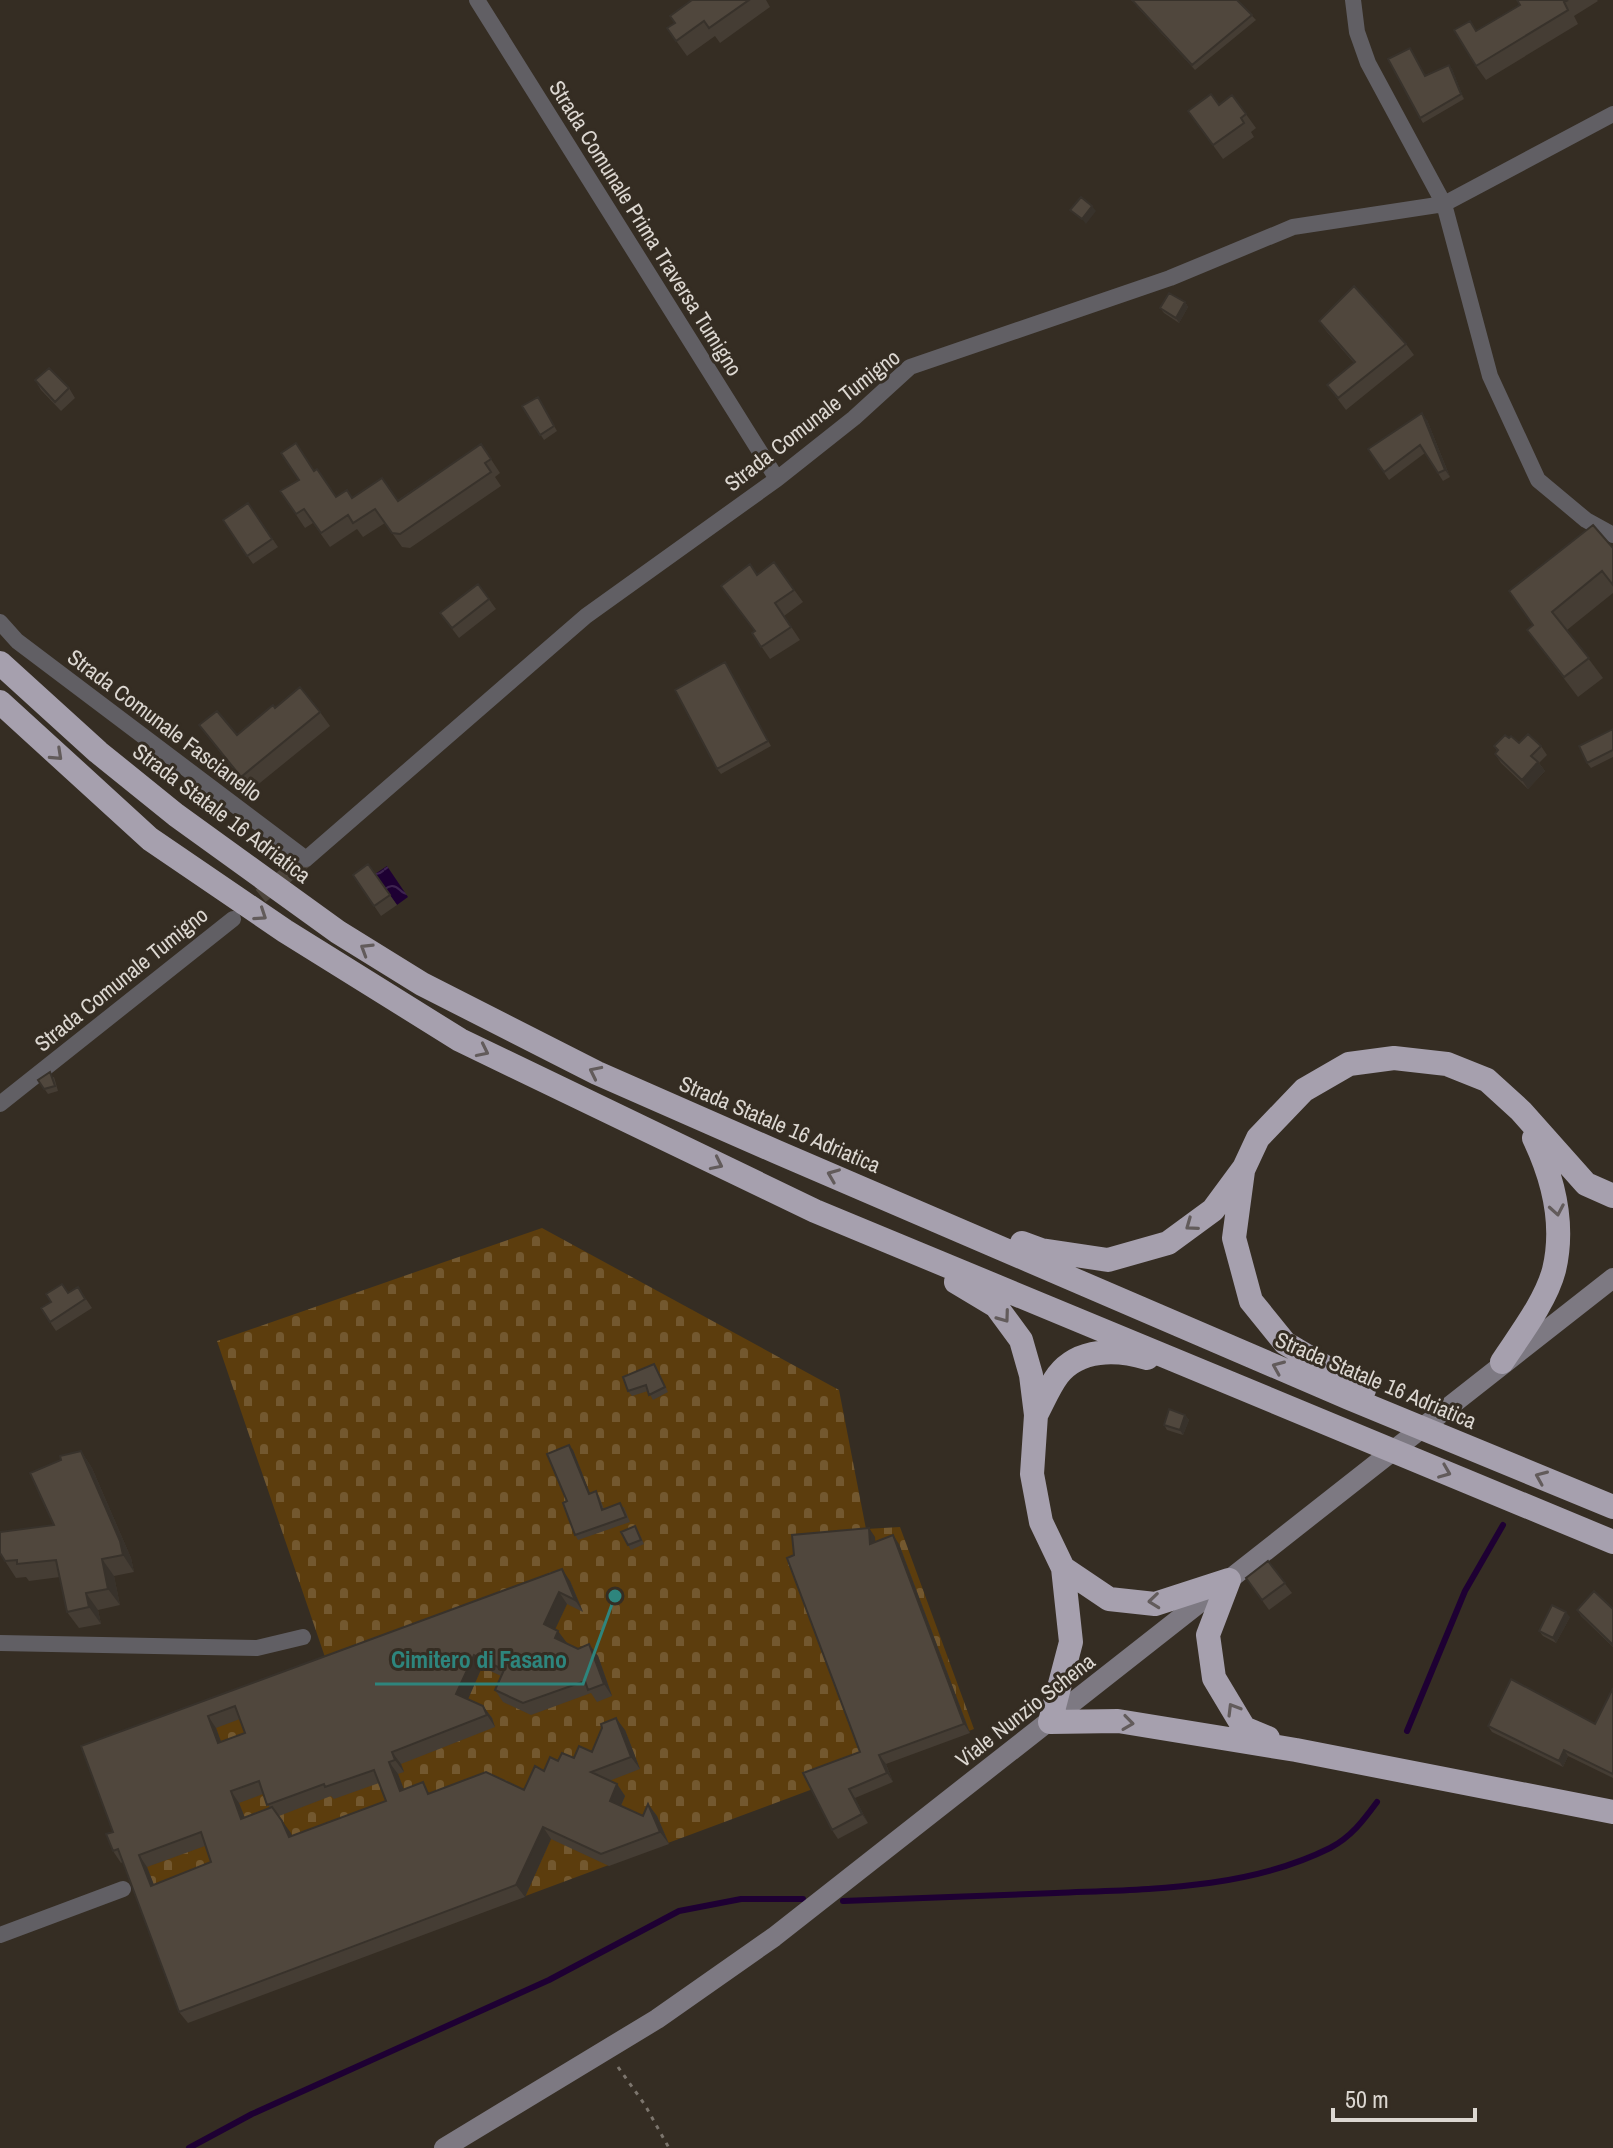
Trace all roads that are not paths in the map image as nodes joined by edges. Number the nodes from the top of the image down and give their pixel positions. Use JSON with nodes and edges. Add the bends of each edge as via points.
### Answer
{"nodes":[{"id":1,"x":477,"y":0,"type":"edge"},
{"id":2,"x":1353,"y":0,"type":"edge"},
{"id":3,"x":1613,"y":114,"type":"edge"},
{"id":4,"x":1444,"y":204,"type":"junction"},
{"id":5,"x":777,"y":479,"type":"junction"},
{"id":6,"x":1610,"y":530,"type":"edge"},
{"id":7,"x":0,"y":622,"type":"edge"},
{"id":8,"x":0,"y":663,"type":"edge"},
{"id":9,"x":0,"y":702,"type":"edge"},
{"id":10,"x":306,"y":859,"type":"joint"},
{"id":11,"x":233,"y":919,"type":"tunnel mouth"},
{"id":12,"x":0,"y":1104,"type":"edge"},
{"id":13,"x":1521,"y":1111,"type":"junction"},
{"id":14,"x":1244,"y":1168,"type":"junction"},
{"id":15,"x":872,"y":1192,"type":"junction"},
{"id":16,"x":1613,"y":1196,"type":"edge"},
{"id":17,"x":815,"y":1211,"type":"junction"},
{"id":18,"x":1613,"y":1278,"type":"edge"},
{"id":19,"x":1502,"y":1362,"type":"junction"},
{"id":20,"x":1237,"y":1384,"type":"junction"},
{"id":21,"x":1356,"y":1393,"type":"junction"},
{"id":22,"x":1036,"y":1415,"type":"junction"},
{"id":23,"x":1613,"y":1507,"type":"edge"},
{"id":24,"x":1613,"y":1542,"type":"edge"},
{"id":25,"x":1063,"y":1568,"type":"junction"},
{"id":26,"x":1229,"y":1580,"type":"junction"},
{"id":27,"x":303,"y":1637,"type":"dead end"},
{"id":28,"x":0,"y":1643,"type":"edge"},
{"id":29,"x":1050,"y":1722,"type":"junction"},
{"id":30,"x":1296,"y":1750,"type":"junction"},
{"id":31,"x":1613,"y":1812,"type":"edge"},
{"id":32,"x":123,"y":1889,"type":"dead end"},
{"id":33,"x":0,"y":1935,"type":"edge"},
{"id":34,"x":444,"y":2148,"type":"edge"}],
"edges":[{"from":1,"to":5,"type":"street","name":"Strada Comunale Prima Traversa Tumigno"},
{"from":2,"to":4,"type":"street","via":[[1368,63]]},
{"from":3,"to":4,"type":"street","name":"Strada Comunale Tumigno"},
{"from":4,"to":5,"type":"street","name":"Strada Comunale Tumigno","via":[[1293,227],[1170,278],[910,367]]},
{"from":4,"to":6,"type":"street","via":[[1490,376],[1538,480],[1586,520]]},
{"from":5,"to":10,"type":"street","name":"Strada Comunale Tumigno","via":[[586,616]]},
{"from":7,"to":10,"type":"street","name":"Strada Comunale Fascianello","via":[[17,641]]},
{"from":15,"to":8,"type":"highway","name":"Strada Statale 16 Adriatica","one_way":true,"via":[[597,1073],[422,984],[338,932],[176,815]]},
{"from":9,"to":17,"type":"highway","one_way":true,"via":[[150,839],[312,948],[460,1040]]},
{"from":11,"to":12,"type":"street","name":"Strada Comunale Tumigno"},
{"from":13,"to":14,"type":"highway","via":[[1487,1080],[1447,1064],[1394,1058],[1349,1064],[1304,1090],[1258,1138]]},
{"from":13,"to":16,"type":"highway","via":[[1586,1184]]},
{"from":13,"to":19,"type":"highway","one_way":true,"via":[[1549,1170],[1560,1226],[1553,1273]]},
{"from":14,"to":15,"type":"highway","one_way":true,"via":[[1213,1210],[1168,1243],[1108,1260],[1041,1250]]},
{"from":14,"to":21,"type":"highway","via":[[1234,1238],[1251,1301],[1285,1343]]},
{"from":21,"to":15,"type":"highway","name":"Strada Statale 16 Adriatica","one_way":true},
{"from":17,"to":20,"type":"highway"},
{"from":17,"to":22,"type":"highway","one_way":true,"via":[[996,1306],[1021,1340]]},
{"from":18,"to":19,"type":"street","name":"Viale Nunzio Schena"},
{"from":19,"to":26,"type":"street","name":"Viale Nunzio Schena"},
{"from":20,"to":22,"type":"highway","via":[[1125,1352],[1084,1355],[1059,1374]]},
{"from":20,"to":24,"type":"highway","one_way":true},
{"from":23,"to":21,"type":"highway","name":"Strada Statale 16 Adriatica","one_way":true},
{"from":22,"to":25,"type":"highway","via":[[1032,1474],[1041,1522]]},
{"from":26,"to":25,"type":"highway","one_way":true,"via":[[1155,1604],[1109,1599]]},
{"from":25,"to":29,"type":"highway","via":[[1071,1642]]},
{"from":26,"to":29,"type":"street","name":"Viale Nunzio Schena"},
{"from":30,"to":26,"type":"highway","one_way":true,"via":[[1244,1728],[1214,1678],[1208,1635]]},
{"from":27,"to":28,"type":"street","via":[[257,1648]]},
{"from":29,"to":30,"type":"highway","one_way":true,"via":[[1118,1721]]},
{"from":29,"to":34,"type":"street","name":"Viale Nunzio Schena","via":[[774,1937],[657,2019]]},
{"from":30,"to":31,"type":"highway"},
{"from":32,"to":33,"type":"street"}]}
